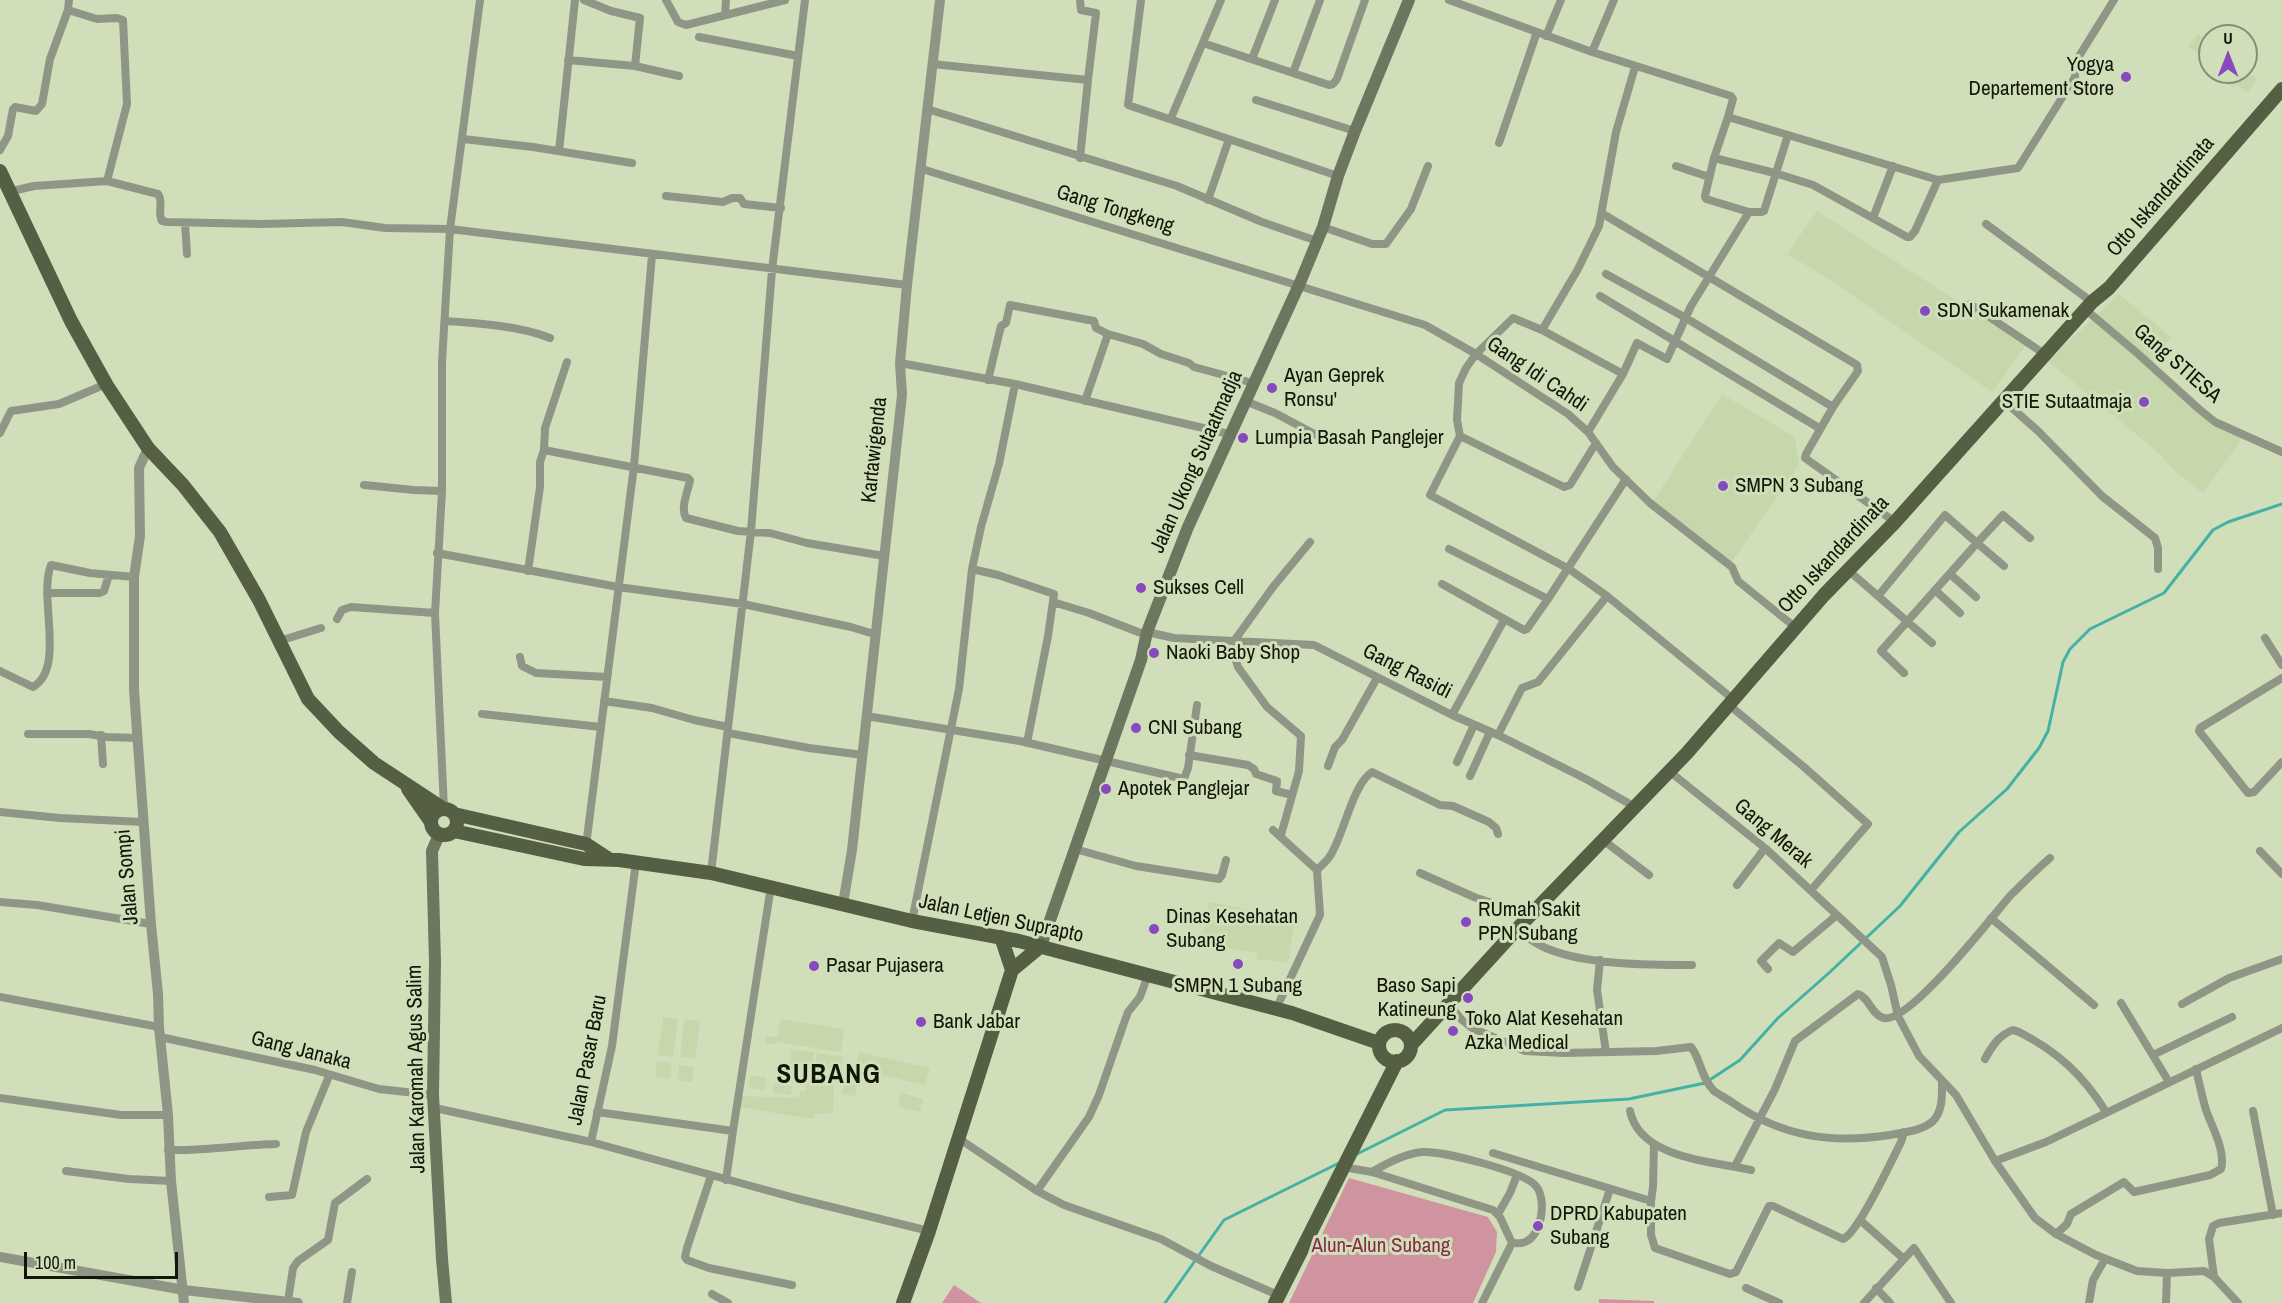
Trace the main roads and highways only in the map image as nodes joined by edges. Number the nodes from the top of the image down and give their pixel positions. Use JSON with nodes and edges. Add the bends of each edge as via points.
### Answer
{"nodes":[{"id":1,"x":1405,"y":1,"type":"edge"},
{"id":2,"x":2282,"y":89,"type":"edge"},
{"id":3,"x":0,"y":171,"type":"edge"},
{"id":4,"x":405,"y":785,"type":"junction"},
{"id":5,"x":449,"y":812,"type":"junction"},
{"id":6,"x":430,"y":822,"type":"junction"},
{"id":7,"x":454,"y":831,"type":"junction"},
{"id":8,"x":439,"y":835,"type":"junction"},
{"id":9,"x":609,"y":859,"type":"junction"},
{"id":10,"x":1001,"y":937,"type":"junction"},
{"id":11,"x":1041,"y":946,"type":"junction"},
{"id":12,"x":1012,"y":970,"type":"junction"},
{"id":13,"x":1379,"y":1043,"type":"junction"},
{"id":14,"x":1411,"y":1045,"type":"junction"},
{"id":15,"x":1397,"y":1061,"type":"junction"},
{"id":16,"x":1276,"y":1299,"type":"edge"},
{"id":17,"x":446,"y":1303,"type":"edge"},
{"id":18,"x":903,"y":1303,"type":"edge"}],
"edges":[{"from":1,"to":11,"type":"main road","name":"Jalan Ukong Sutaatmadja","via":[[1299,285],[1188,527],[1146,633],[1141,660]]},
{"from":2,"to":14,"type":"main road","name":"Otto Iskandardinata","via":[[2116,279],[1795,627],[1670,771]]},
{"from":3,"to":4,"type":"main road","name":"Jalan Letjen Suprapto","via":[[71,321],[106,384],[146,452],[183,485],[220,532],[308,699],[365,756]]},
{"from":4,"to":5,"type":"main road","name":"Jalan Letjen Suprapto"},
{"from":4,"to":6,"type":"main road"},
{"from":5,"to":6,"type":"main road","via":[[433,814]]},
{"from":5,"to":7,"type":"main road","via":[[457,820]]},
{"from":5,"to":9,"type":"main road","name":"Jalan Letjen Suprapto","via":[[586,844]]},
{"from":6,"to":8,"type":"main road"},
{"from":7,"to":8,"type":"main road"},
{"from":7,"to":9,"type":"main road","name":"Jalan Letjen Suprapto","via":[[584,858]]},
{"from":8,"to":17,"type":"main road","name":"Jalan Karomah Agus Salim","via":[[432,851],[434,1101]]},
{"from":9,"to":10,"type":"main road","name":"Jalan Letjen Suprapto","via":[[711,873],[912,921]]},
{"from":10,"to":11,"type":"main road","name":"Jalan Letjen Suprapto"},
{"from":10,"to":12,"type":"main road"},
{"from":11,"to":12,"type":"main road"},
{"from":11,"to":13,"type":"main road","name":"Jalan Letjen Suprapto","via":[[1276,1009]]},
{"from":12,"to":18,"type":"main road"},
{"from":13,"to":14,"type":"main road","via":[[1384,1034],[1393,1030],[1403,1032]]},
{"from":13,"to":15,"type":"main road","via":[[1383,1057]]},
{"from":14,"to":15,"type":"main road","via":[[1408,1054]]},
{"from":15,"to":16,"type":"main road"}]}
